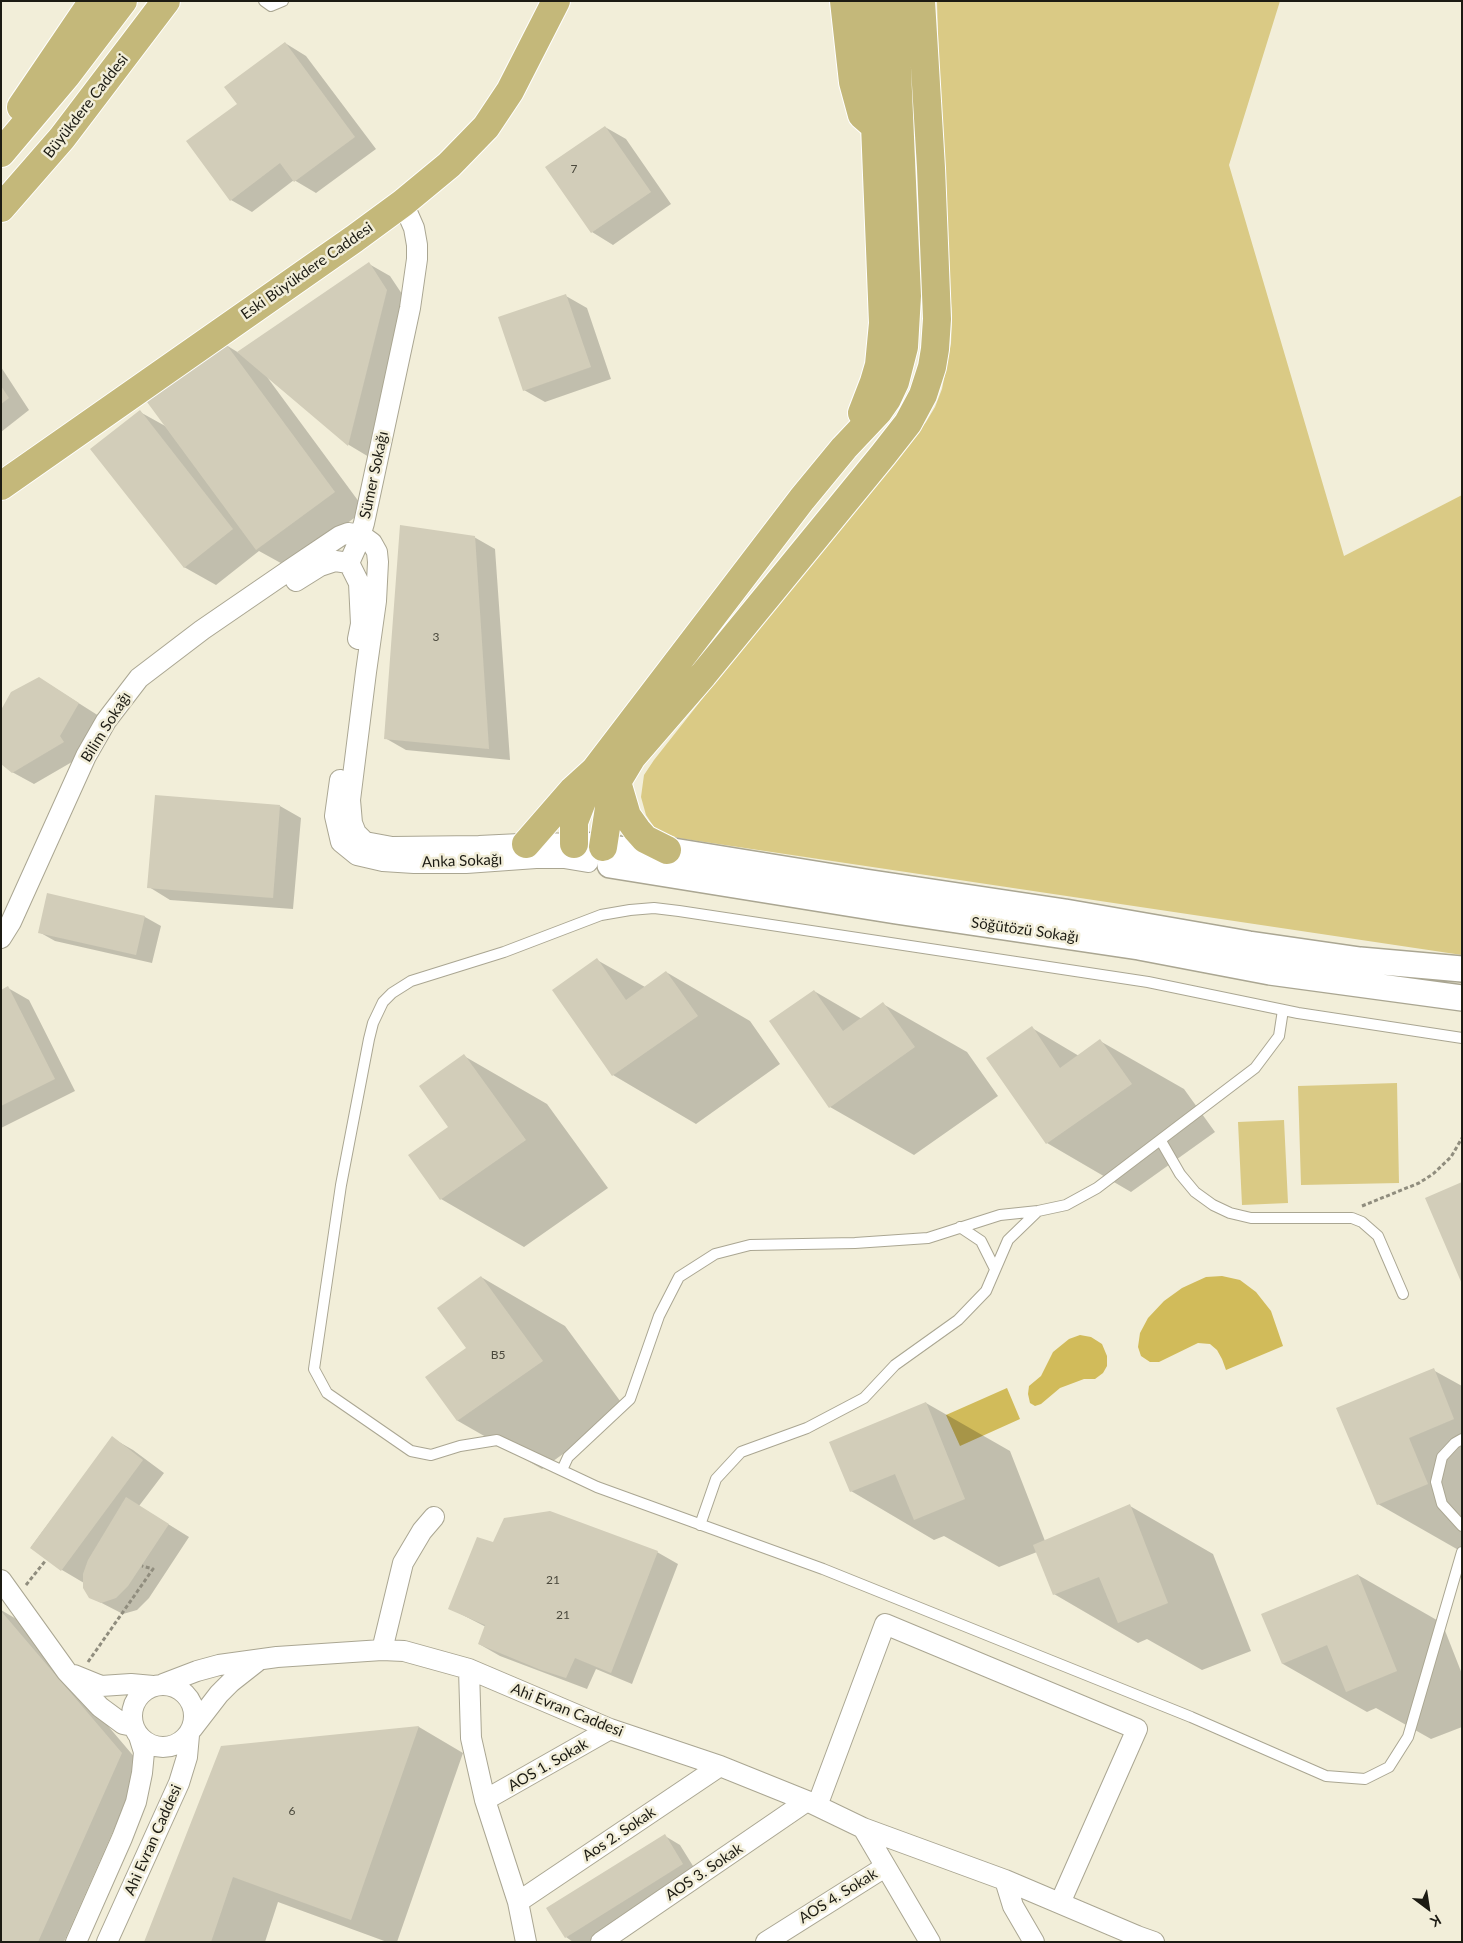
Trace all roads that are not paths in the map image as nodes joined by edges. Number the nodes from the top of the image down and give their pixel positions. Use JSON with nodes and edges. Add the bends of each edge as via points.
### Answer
{"nodes":[{"id":1,"x":93,"y":1,"type":"edge"},
{"id":2,"x":123,"y":1,"type":"edge"},
{"id":3,"x":166,"y":1,"type":"edge"},
{"id":4,"x":264,"y":1,"type":"edge"},
{"id":5,"x":283,"y":1,"type":"edge"},
{"id":6,"x":556,"y":1,"type":"edge"},
{"id":7,"x":844,"y":1,"type":"edge"},
{"id":8,"x":870,"y":1,"type":"edge"},
{"id":9,"x":894,"y":1,"type":"edge"},
{"id":10,"x":921,"y":1,"type":"edge"},
{"id":11,"x":876,"y":129,"type":"junction"},
{"id":12,"x":1,"y":144,"type":"edge"},
{"id":13,"x":1,"y":153,"type":"edge"},
{"id":14,"x":403,"y":203,"type":"junction"},
{"id":15,"x":1,"y":208,"type":"edge"},
{"id":16,"x":844,"y":448,"type":"junction"},
{"id":17,"x":1,"y":486,"type":"edge"},
{"id":18,"x":361,"y":535,"type":"junction"},
{"id":19,"x":349,"y":563,"type":"junction"},
{"id":20,"x":606,"y":776,"type":"junction"},
{"id":21,"x":348,"y":837,"type":"junction"},
{"id":22,"x":526,"y":844,"type":"junction"},
{"id":23,"x":667,"y":850,"type":"junction"},
{"id":24,"x":588,"y":851,"type":"junction"},
{"id":25,"x":1,"y":938,"type":"edge"},
{"id":26,"x":1,"y":952,"type":"edge"},
{"id":27,"x":1462,"y":969,"type":"edge"},
{"id":28,"x":1462,"y":998,"type":"edge"},
{"id":29,"x":1283,"y":1010,"type":"junction"},
{"id":30,"x":1462,"y":1038,"type":"edge"},
{"id":31,"x":1161,"y":1141,"type":"junction"},
{"id":32,"x":1038,"y":1212,"type":"junction"},
{"id":33,"x":960,"y":1228,"type":"junction"},
{"id":34,"x":995,"y":1270,"type":"junction"},
{"id":35,"x":1403,"y":1294,"type":"dead end"},
{"id":36,"x":1462,"y":1439,"type":"edge"},
{"id":37,"x":562,"y":1470,"type":"junction"},
{"id":38,"x":434,"y":1516,"type":"dead end"},
{"id":39,"x":700,"y":1525,"type":"junction"},
{"id":40,"x":1462,"y":1526,"type":"edge"},
{"id":41,"x":1462,"y":1552,"type":"edge"},
{"id":42,"x":1,"y":1580,"type":"edge"},
{"id":43,"x":382,"y":1650,"type":"junction"},
{"id":44,"x":259,"y":1660,"type":"junction"},
{"id":45,"x":469,"y":1669,"type":"junction"},
{"id":46,"x":73,"y":1674,"type":"junction"},
{"id":47,"x":158,"y":1685,"type":"junction"},
{"id":48,"x":610,"y":1729,"type":"junction"},
{"id":49,"x":136,"y":1731,"type":"junction"},
{"id":50,"x":190,"y":1732,"type":"junction"},
{"id":51,"x":720,"y":1766,"type":"junction"},
{"id":52,"x":485,"y":1800,"type":"junction"},
{"id":53,"x":812,"y":1804,"type":"junction"},
{"id":54,"x":863,"y":1828,"type":"junction"},
{"id":55,"x":885,"y":1867,"type":"junction"},
{"id":56,"x":1005,"y":1880,"type":"junction"},
{"id":57,"x":518,"y":1902,"type":"junction"},
{"id":58,"x":1060,"y":1903,"type":"junction"},
{"id":59,"x":1144,"y":1940,"type":"edge"},
{"id":60,"x":76,"y":1942,"type":"edge"},
{"id":61,"x":107,"y":1942,"type":"edge"},
{"id":62,"x":526,"y":1942,"type":"edge"},
{"id":63,"x":601,"y":1942,"type":"edge"},
{"id":64,"x":766,"y":1942,"type":"edge"},
{"id":65,"x":930,"y":1942,"type":"edge"},
{"id":66,"x":1034,"y":1942,"type":"edge"}],
"edges":[{"from":1,"to":12,"type":"main road","via":[[28,95]]},
{"from":2,"to":13,"type":"main road"},
{"from":3,"to":15,"type":"main road","name":"Büyükdere Caddesi","via":[[62,138]]},
{"from":4,"to":5,"type":"lane","via":[[271,6]]},
{"from":6,"to":14,"type":"main road","name":"Eski Büyükdere Caddesi","via":[[510,91],[486,127],[449,165]]},
{"from":7,"to":11,"type":"main road","via":[[853,82],[862,115]]},
{"from":8,"to":11,"type":"main road"},
{"from":9,"to":16,"type":"main road","via":[[907,322],[900,365],[887,399]]},
{"from":10,"to":20,"type":"main road","via":[[937,319],[932,368],[923,395],[908,423],[883,455],[703,675],[632,757]]},
{"from":11,"to":16,"type":"main road","via":[[883,285],[881,351],[874,382]]},
{"from":14,"to":17,"type":"main road","name":"Eski Büyükdere Caddesi"},
{"from":14,"to":18,"type":"street","name":"Sümer Sokağı","via":[[414,228],[417,259],[410,308]]},
{"from":16,"to":20,"type":"main road","via":[[708,624]]},
{"from":18,"to":19,"type":"street"},
{"from":18,"to":21,"type":"street","name":"Sümer Sokağı","via":[[372,543],[378,562]]},
{"from":18,"to":25,"type":"street","name":"Bilim Sokağı","via":[[348,533],[340,536],[138,678],[106,721],[86,756]]},
{"from":19,"to":21,"type":"street","via":[[360,583],[360,624],[335,816]]},
{"from":19,"to":26,"type":"street","name":"Bilim Sokağı","via":[[336,561],[306,574],[147,688],[107,744],[58,840],[21,925]]},
{"from":20,"to":22,"type":"main road","via":[[573,790]]},
{"from":20,"to":23,"type":"main road","via":[[637,830],[645,839]]},
{"from":20,"to":24,"type":"main road","via":[[608,809]]},
{"from":21,"to":22,"type":"street","name":"Anka Sokağı","via":[[392,847]]},
{"from":21,"to":24,"type":"street","name":"Anka Sokağı","via":[[358,854],[383,861],[466,863],[564,858]]},
{"from":22,"to":24,"type":"street","name":"Anka Sokağı"},
{"from":23,"to":24,"type":"street","name":"Söğütözü Sokağı"},
{"from":23,"to":27,"type":"street","name":"Söğütözü Sokağı","via":[[1249,944],[1360,960]]},
{"from":24,"to":28,"type":"street","name":"Söğütözü Sokağı","via":[[633,868],[1139,947],[1243,968]]},
{"from":29,"to":30,"type":"lane"},
{"from":29,"to":31,"type":"lane","via":[[1280,1036],[1255,1068]]},
{"from":29,"to":37,"type":"lane","via":[[1148,982],[654,908],[601,916],[504,952],[411,981],[392,993],[383,1002],[369,1039],[341,1185],[314,1370],[327,1393],[411,1451],[431,1455],[497,1440]]},
{"from":31,"to":32,"type":"lane","via":[[1097,1188],[1066,1205]]},
{"from":31,"to":35,"type":"lane","via":[[1195,1192],[1230,1213],[1251,1218],[1352,1218],[1370,1228],[1378,1236]]},
{"from":32,"to":33,"type":"lane","via":[[1000,1215]]},
{"from":32,"to":34,"type":"lane","via":[[1008,1240]]},
{"from":33,"to":34,"type":"lane","via":[[981,1241]]},
{"from":33,"to":37,"type":"lane","via":[[928,1238],[750,1245],[715,1254],[679,1277],[658,1316],[630,1399],[568,1457]]},
{"from":34,"to":39,"type":"lane","via":[[986,1292],[958,1320],[895,1365],[864,1398],[807,1428],[741,1452],[716,1479]]},
{"from":36,"to":40,"type":"lane","via":[[1442,1458],[1436,1482],[1442,1504]]},
{"from":37,"to":39,"type":"lane","via":[[597,1487]]},
{"from":38,"to":43,"type":"street","via":[[403,1563]]},
{"from":39,"to":41,"type":"lane","via":[[823,1569],[1191,1717],[1326,1776],[1365,1779],[1389,1767],[1408,1737]]},
{"from":42,"to":46,"type":"street"},
{"from":43,"to":44,"type":"street","name":"Ahi Evran Caddesi","via":[[277,1656]]},
{"from":43,"to":45,"type":"street","name":"Ahi Evran Caddesi","via":[[404,1651]]},
{"from":44,"to":47,"type":"street","name":"Ahi Evran Caddesi","via":[[219,1665]]},
{"from":44,"to":50,"type":"street","via":[[219,1694]]},
{"from":45,"to":48,"type":"street","name":"Ahi Evran Caddesi"},
{"from":45,"to":52,"type":"street","via":[[471,1738]]},
{"from":46,"to":47,"type":"street","via":[[101,1686]]},
{"from":46,"to":49,"type":"street","via":[[100,1707]]},
{"from":47,"to":49,"type":"street","via":[[144,1690],[137,1698],[132,1716]]},
{"from":47,"to":50,"type":"street","via":[[173,1686],[190,1699],[195,1719]]},
{"from":48,"to":51,"type":"street","name":"Ahi Evran Caddesi"},
{"from":48,"to":52,"type":"street","name":"AOS 1. Sokak"},
{"from":49,"to":50,"type":"street","via":[[146,1742],[164,1747],[182,1741]]},
{"from":49,"to":60,"type":"street","name":"Ahi Evran Caddesi","via":[[144,1752],[136,1802]]},
{"from":50,"to":61,"type":"street","name":"Ahi Evran Caddesi","via":[[179,1783]]},
{"from":51,"to":53,"type":"street","name":"Ahi Evran Caddesi"},
{"from":51,"to":57,"type":"street","name":"Aos 2. Sokak"},
{"from":52,"to":57,"type":"street"},
{"from":53,"to":54,"type":"street","name":"Ahi Evran Caddesi"},
{"from":53,"to":58,"type":"street","via":[[885,1624],[1137,1729]]},
{"from":53,"to":63,"type":"street","name":"AOS 3. Sokak"},
{"from":54,"to":55,"type":"street"},
{"from":54,"to":56,"type":"street","name":"Ahi Evran Caddesi"},
{"from":55,"to":64,"type":"street","name":"AOS 4. Sokak"},
{"from":55,"to":65,"type":"street"},
{"from":56,"to":58,"type":"street","name":"Ahi Evran Caddesi"},
{"from":56,"to":66,"type":"street","via":[[1013,1906]]},
{"from":57,"to":62,"type":"street"},
{"from":58,"to":59,"type":"street","name":"Ahi Evran Caddesi"}]}
